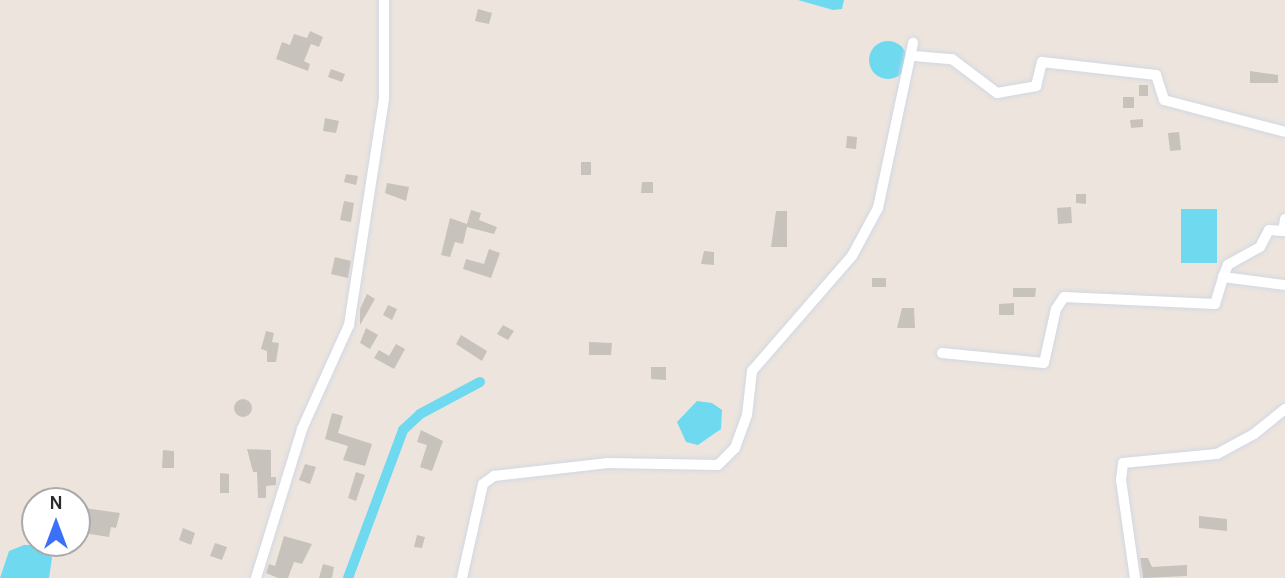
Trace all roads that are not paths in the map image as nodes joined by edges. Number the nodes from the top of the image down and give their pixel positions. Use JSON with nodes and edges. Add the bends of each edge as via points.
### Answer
{"nodes":[{"id":1,"x":384,"y":0,"type":"edge"},
{"id":2,"x":913,"y":43,"type":"dead end"},
{"id":3,"x":914,"y":56,"type":"junction"},
{"id":4,"x":1285,"y":132,"type":"edge"},
{"id":5,"x":1285,"y":219,"type":"edge"},
{"id":6,"x":1223,"y":277,"type":"junction"},
{"id":7,"x":1285,"y":285,"type":"edge"},
{"id":8,"x":942,"y":354,"type":"dead end"},
{"id":9,"x":1285,"y":409,"type":"edge"},
{"id":10,"x":256,"y":578,"type":"edge"},
{"id":11,"x":462,"y":578,"type":"edge"},
{"id":12,"x":1135,"y":578,"type":"edge"}],
"edges":[{"from":1,"to":10,"type":"street","via":[[384,98],[349,325],[302,429]]},
{"from":2,"to":3,"type":"street"},
{"from":3,"to":4,"type":"street","via":[[952,59],[997,93],[1036,86],[1042,62],[1156,75],[1164,100]]},
{"from":3,"to":11,"type":"street","via":[[878,208],[852,256],[752,371],[747,415],[735,448],[718,465],[608,463],[494,477],[483,485]]},
{"from":5,"to":6,"type":"street","via":[[1283,231],[1269,230],[1260,247],[1228,265]]},
{"from":6,"to":7,"type":"street"},
{"from":6,"to":8,"type":"street","via":[[1215,303],[1064,297],[1056,309],[1044,363]]},
{"from":9,"to":12,"type":"street","via":[[1254,434],[1217,454],[1124,463],[1121,480]]}]}
